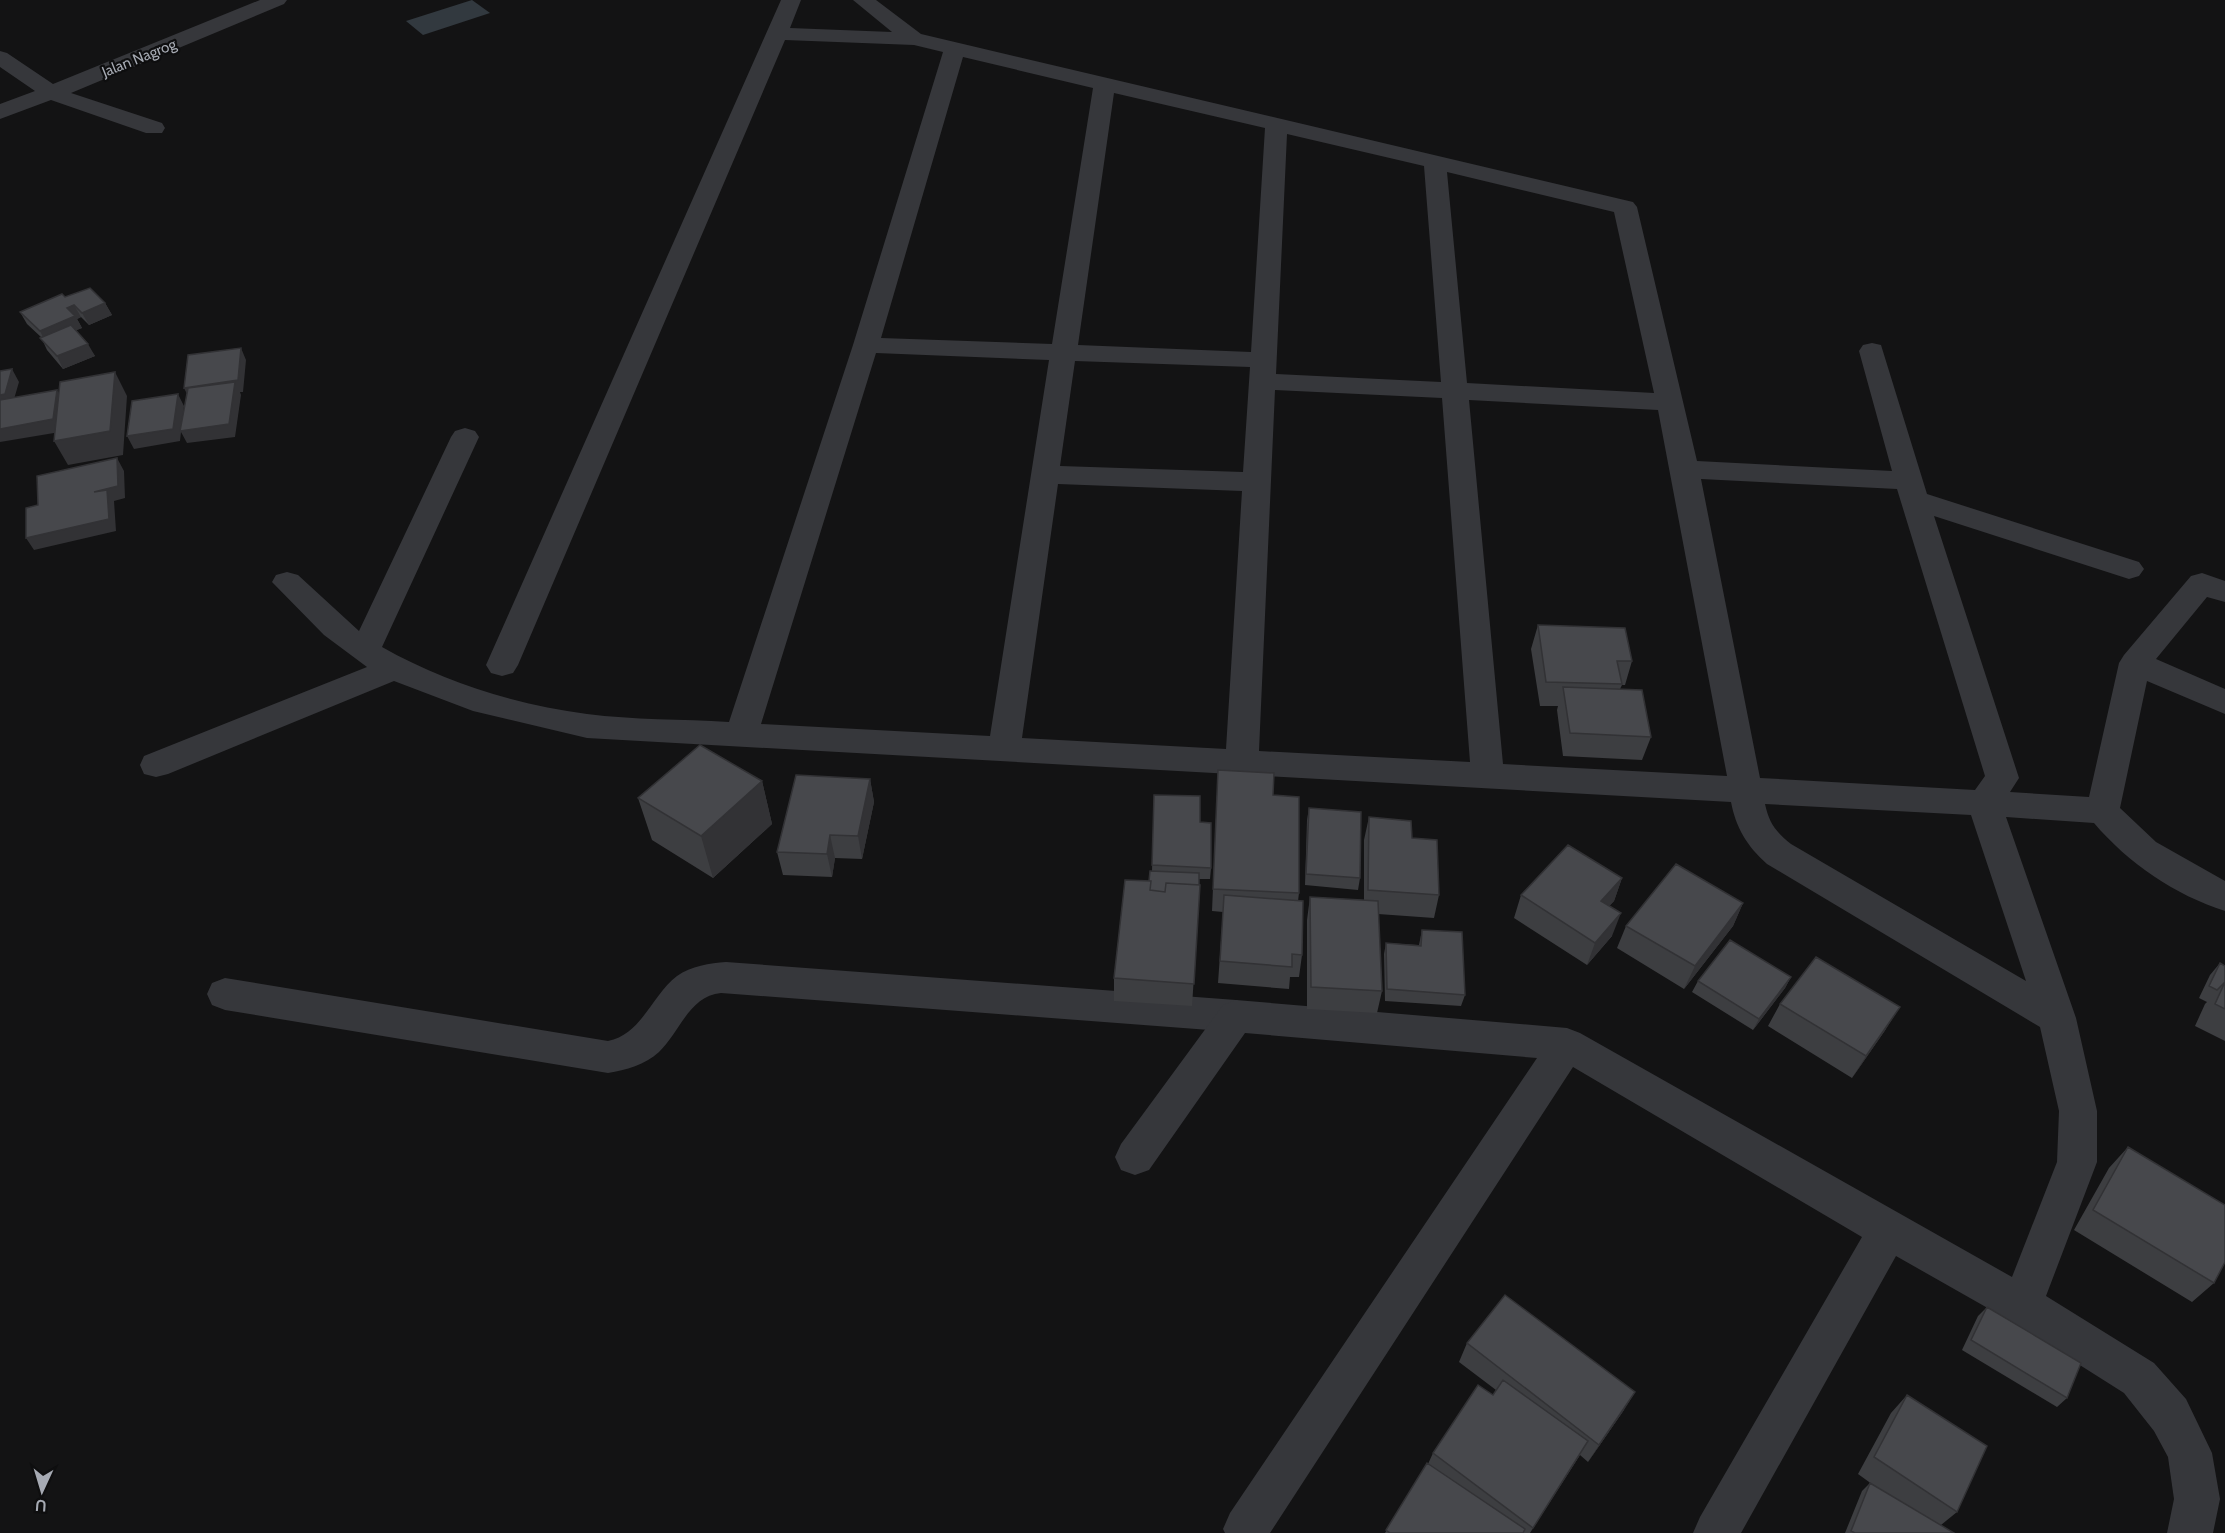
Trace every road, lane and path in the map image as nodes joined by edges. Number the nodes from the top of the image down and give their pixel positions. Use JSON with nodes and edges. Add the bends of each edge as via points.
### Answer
{"nodes":[{"id":1,"x":277,"y":0,"type":"edge"},
{"id":2,"x":791,"y":0,"type":"edge"},
{"id":3,"x":862,"y":0,"type":"edge"},
{"id":4,"x":777,"y":34,"type":"junction"},
{"id":5,"x":914,"y":39,"type":"junction"},
{"id":6,"x":955,"y":48,"type":"junction"},
{"id":7,"x":0,"y":57,"type":"edge"},
{"id":8,"x":1104,"y":84,"type":"junction"},
{"id":9,"x":51,"y":93,"type":"junction"},
{"id":10,"x":0,"y":112,"type":"edge"},
{"id":11,"x":1276,"y":124,"type":"junction"},
{"id":12,"x":154,"y":128,"type":"dead end"},
{"id":13,"x":1435,"y":162,"type":"junction"},
{"id":14,"x":866,"y":345,"type":"junction"},
{"id":15,"x":1872,"y":351,"type":"dead end"},
{"id":16,"x":1064,"y":352,"type":"junction"},
{"id":17,"x":1263,"y":370,"type":"junction"},
{"id":18,"x":1454,"y":391,"type":"junction"},
{"id":19,"x":1670,"y":402,"type":"junction"},
{"id":20,"x":465,"y":437,"type":"dead end"},
{"id":21,"x":1685,"y":469,"type":"junction"},
{"id":22,"x":1046,"y":475,"type":"junction"},
{"id":23,"x":1257,"y":482,"type":"junction"},
{"id":24,"x":1911,"y":490,"type":"junction"},
{"id":25,"x":2129,"y":569,"type":"dead end"},
{"id":26,"x":287,"y":582,"type":"dead end"},
{"id":27,"x":2225,"y":592,"type":"edge"},
{"id":28,"x":364,"y":651,"type":"junction"},
{"id":29,"x":2135,"y":663,"type":"junction"},
{"id":30,"x":502,"y":665,"type":"dead end"},
{"id":31,"x":395,"y":668,"type":"junction"},
{"id":32,"x":2225,"y":702,"type":"edge"},
{"id":33,"x":741,"y":735,"type":"junction"},
{"id":34,"x":1004,"y":749,"type":"junction"},
{"id":35,"x":1242,"y":762,"type":"junction"},
{"id":36,"x":156,"y":765,"type":"dead end"},
{"id":37,"x":1488,"y":776,"type":"junction"},
{"id":38,"x":1745,"y":790,"type":"junction"},
{"id":39,"x":1984,"y":803,"type":"junction"},
{"id":40,"x":2103,"y":811,"type":"junction"},
{"id":41,"x":2225,"y":897,"type":"edge"},
{"id":42,"x":225,"y":994,"type":"dead end"},
{"id":43,"x":1236,"y":1016,"type":"junction"},
{"id":44,"x":2057,"y":1018,"type":"junction"},
{"id":45,"x":1567,"y":1044,"type":"junction"},
{"id":46,"x":1135,"y":1157,"type":"dead end"},
{"id":47,"x":1888,"y":1230,"type":"junction"},
{"id":48,"x":2022,"y":1305,"type":"junction"},
{"id":49,"x":1246,"y":1529,"type":"dead end"},
{"id":50,"x":1716,"y":1533,"type":"edge"},
{"id":51,"x":2190,"y":1533,"type":"edge"}],
"edges":[{"from":1,"to":9,"type":"street","name":"Jalan Nagrog"},
{"from":2,"to":4,"type":"street"},
{"from":3,"to":5,"type":"street"},
{"from":4,"to":5,"type":"street"},
{"from":4,"to":30,"type":"street"},
{"from":5,"to":6,"type":"street"},
{"from":6,"to":8,"type":"street"},
{"from":6,"to":14,"type":"street"},
{"from":7,"to":9,"type":"street"},
{"from":8,"to":11,"type":"street"},
{"from":8,"to":16,"type":"street"},
{"from":9,"to":10,"type":"street","name":"Jalan Nagrog"},
{"from":9,"to":12,"type":"street"},
{"from":11,"to":13,"type":"street"},
{"from":11,"to":17,"type":"street"},
{"from":13,"to":18,"type":"street"},
{"from":13,"to":19,"type":"street","via":[[1625,207]]},
{"from":14,"to":16,"type":"street"},
{"from":14,"to":33,"type":"street"},
{"from":15,"to":24,"type":"street"},
{"from":16,"to":17,"type":"street"},
{"from":16,"to":22,"type":"street"},
{"from":17,"to":18,"type":"street"},
{"from":17,"to":23,"type":"street"},
{"from":18,"to":19,"type":"street"},
{"from":18,"to":37,"type":"street"},
{"from":19,"to":21,"type":"street"},
{"from":20,"to":28,"type":"street"},
{"from":21,"to":24,"type":"street"},
{"from":21,"to":38,"type":"street"},
{"from":22,"to":23,"type":"street"},
{"from":22,"to":34,"type":"street"},
{"from":23,"to":35,"type":"street"},
{"from":24,"to":25,"type":"street"},
{"from":24,"to":39,"type":"street","via":[[2002,778]]},
{"from":26,"to":28,"type":"street"},
{"from":27,"to":29,"type":"street","via":[[2202,583]]},
{"from":28,"to":31,"type":"street"},
{"from":29,"to":32,"type":"street"},
{"from":29,"to":40,"type":"street"},
{"from":31,"to":33,"type":"street","via":[[423,683],[534,717],[587,726]]},
{"from":31,"to":36,"type":"street"},
{"from":33,"to":34,"type":"street"},
{"from":34,"to":35,"type":"street"},
{"from":35,"to":37,"type":"street"},
{"from":37,"to":38,"type":"street"},
{"from":38,"to":39,"type":"street"},
{"from":38,"to":44,"type":"street","via":[[1752,822],[1764,841],[1779,854]]},
{"from":39,"to":40,"type":"street"},
{"from":39,"to":44,"type":"street"},
{"from":40,"to":41,"type":"street","via":[[2143,853]]},
{"from":42,"to":43,"type":"street","via":[[608,1057],[626,1056],[640,1047],[690,987],[708,978]]},
{"from":43,"to":45,"type":"street"},
{"from":43,"to":46,"type":"street"},
{"from":44,"to":48,"type":"street","via":[[2075,1088],[2080,1137],[2077,1162]]},
{"from":45,"to":47,"type":"street"},
{"from":45,"to":49,"type":"street"},
{"from":47,"to":48,"type":"street"},
{"from":47,"to":50,"type":"street"},
{"from":48,"to":51,"type":"street","via":[[2139,1378],[2170,1415],[2190,1453],[2197,1499]]}]}
